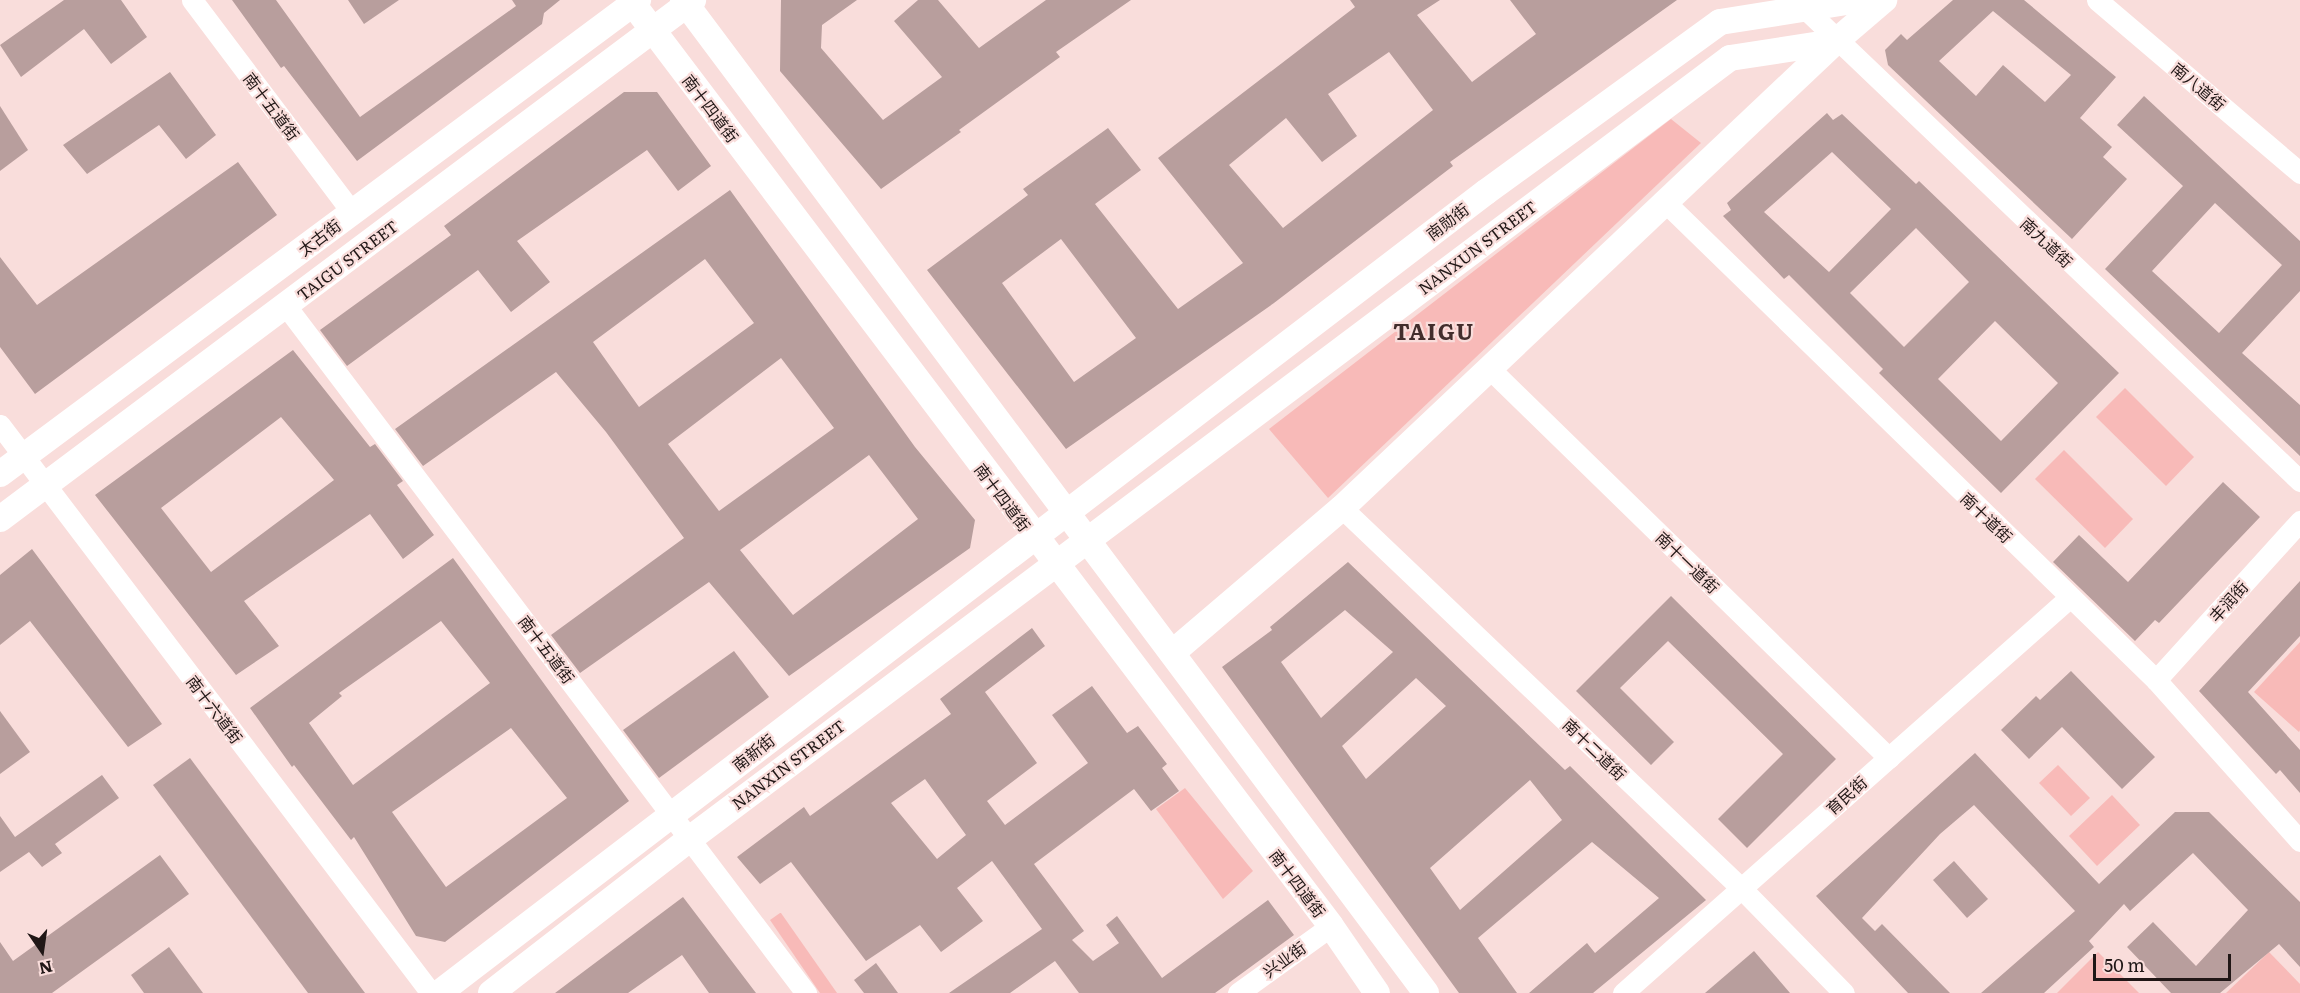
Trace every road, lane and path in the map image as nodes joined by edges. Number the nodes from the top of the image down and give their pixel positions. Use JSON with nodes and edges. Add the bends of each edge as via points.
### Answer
{"nodes":[{"id":1,"x":192,"y":0,"type":"edge"},
{"id":2,"x":1859,"y":0,"type":"edge"},
{"id":3,"x":1884,"y":0,"type":"edge"},
{"id":4,"x":2097,"y":0,"type":"edge"},
{"id":5,"x":634,"y":1,"type":"edge"},
{"id":6,"x":688,"y":2,"type":"edge"},
{"id":7,"x":1800,"y":5,"type":"edge"},
{"id":8,"x":653,"y":30,"type":"junction"},
{"id":9,"x":1835,"y":42,"type":"junction"},
{"id":10,"x":2300,"y":173,"type":"edge"},
{"id":11,"x":1664,"y":201,"type":"junction"},
{"id":12,"x":352,"y":212,"type":"junction"},
{"id":13,"x":286,"y":306,"type":"junction"},
{"id":14,"x":1488,"y":367,"type":"junction"},
{"id":15,"x":0,"y":425,"type":"edge"},
{"id":16,"x":24,"y":457,"type":"junction"},
{"id":17,"x":0,"y":474,"type":"edge"},
{"id":18,"x":2300,"y":482,"type":"edge"},
{"id":19,"x":45,"y":486,"type":"junction"},
{"id":20,"x":1342,"y":508,"type":"junction"},
{"id":21,"x":1066,"y":511,"type":"junction"},
{"id":22,"x":0,"y":519,"type":"edge"},
{"id":23,"x":2300,"y":521,"type":"edge"},
{"id":24,"x":1032,"y":536,"type":"junction"},
{"id":25,"x":1087,"y":539,"type":"junction"},
{"id":26,"x":1054,"y":564,"type":"junction"},
{"id":27,"x":2069,"y":598,"type":"junction"},
{"id":28,"x":1172,"y":654,"type":"junction"},
{"id":29,"x":2156,"y":680,"type":"junction"},
{"id":30,"x":1888,"y":758,"type":"junction"},
{"id":31,"x":673,"y":814,"type":"junction"},
{"id":32,"x":691,"y":838,"type":"junction"},
{"id":33,"x":2300,"y":842,"type":"edge"},
{"id":34,"x":1741,"y":888,"type":"junction"},
{"id":35,"x":1331,"y":926,"type":"junction"},
{"id":36,"x":431,"y":993,"type":"edge"},
{"id":37,"x":439,"y":993,"type":"edge"},
{"id":38,"x":491,"y":993,"type":"edge"},
{"id":39,"x":807,"y":993,"type":"edge"},
{"id":40,"x":1238,"y":993,"type":"edge"},
{"id":41,"x":1377,"y":993,"type":"edge"},
{"id":42,"x":1426,"y":993,"type":"edge"},
{"id":43,"x":1623,"y":993,"type":"edge"},
{"id":44,"x":1844,"y":993,"type":"edge"}],
"edges":[{"from":1,"to":12,"type":"street","name":"南十五道街"},
{"from":2,"to":7,"type":"main road","name":"南勋街"},
{"from":3,"to":9,"type":"main road"},
{"from":4,"to":10,"type":"street","name":"南八道街"},
{"from":5,"to":8,"type":"main road","name":"南十四道街"},
{"from":5,"to":12,"type":"main road","name":"太古街"},
{"from":6,"to":8,"type":"main road","name":"TAIGU STREET"},
{"from":6,"to":21,"type":"main road"},
{"from":7,"to":9,"type":"street","name":"南九道街"},
{"from":7,"to":21,"type":"main road","name":"南勋街","via":[[1720,22],[1486,192]]},
{"from":8,"to":13,"type":"main road","name":"TAIGU STREET"},
{"from":8,"to":24,"type":"main road","name":"南十四道街"},
{"from":9,"to":11,"type":"main road"},
{"from":9,"to":18,"type":"street","name":"南九道街"},
{"from":9,"to":25,"type":"main road","name":"NANXUN STREET","via":[[1730,58]]},
{"from":11,"to":14,"type":"main road"},
{"from":11,"to":27,"type":"street","name":"南十道街"},
{"from":12,"to":16,"type":"main road","name":"太古街"},
{"from":13,"to":19,"type":"main road","name":"TAIGU STREET"},
{"from":13,"to":31,"type":"street","name":"南十五道街"},
{"from":14,"to":20,"type":"main road"},
{"from":14,"to":30,"type":"street","name":"南十一道街"},
{"from":15,"to":16,"type":"street","name":"南十六道街"},
{"from":16,"to":17,"type":"main road","name":"太古街"},
{"from":16,"to":19,"type":"street","name":"南十六道街"},
{"from":19,"to":22,"type":"main road","name":"TAIGU STREET"},
{"from":19,"to":36,"type":"street","name":"南十六道街"},
{"from":20,"to":28,"type":"main road"},
{"from":20,"to":34,"type":"street","name":"南十二道街"},
{"from":21,"to":24,"type":"main road","name":"南新街"},
{"from":21,"to":25,"type":"main road"},
{"from":23,"to":29,"type":"street","name":"丰润街"},
{"from":24,"to":26,"type":"main road","name":"南十四道街"},
{"from":24,"to":31,"type":"main road","name":"南新街"},
{"from":25,"to":26,"type":"main road","name":"NANXIN STREET"},
{"from":25,"to":28,"type":"main road"},
{"from":26,"to":32,"type":"main road","name":"NANXIN STREET"},
{"from":26,"to":35,"type":"main road","name":"南十四道街"},
{"from":27,"to":29,"type":"street","name":"南十道街"},
{"from":27,"to":30,"type":"street","name":"育民街"},
{"from":28,"to":42,"type":"main road"},
{"from":29,"to":33,"type":"street","name":"南十道街"},
{"from":30,"to":34,"type":"street","name":"育民街"},
{"from":31,"to":32,"type":"street","name":"南十五道街"},
{"from":31,"to":37,"type":"main road","name":"南新街"},
{"from":32,"to":38,"type":"main road","name":"NANXIN STREET"},
{"from":32,"to":39,"type":"street","name":"南十五道街"},
{"from":34,"to":43,"type":"street","name":"育民街"},
{"from":34,"to":44,"type":"street","name":"南十二道街"},
{"from":35,"to":40,"type":"street","name":"兴业街"},
{"from":35,"to":41,"type":"main road","name":"南十四道街"}]}
